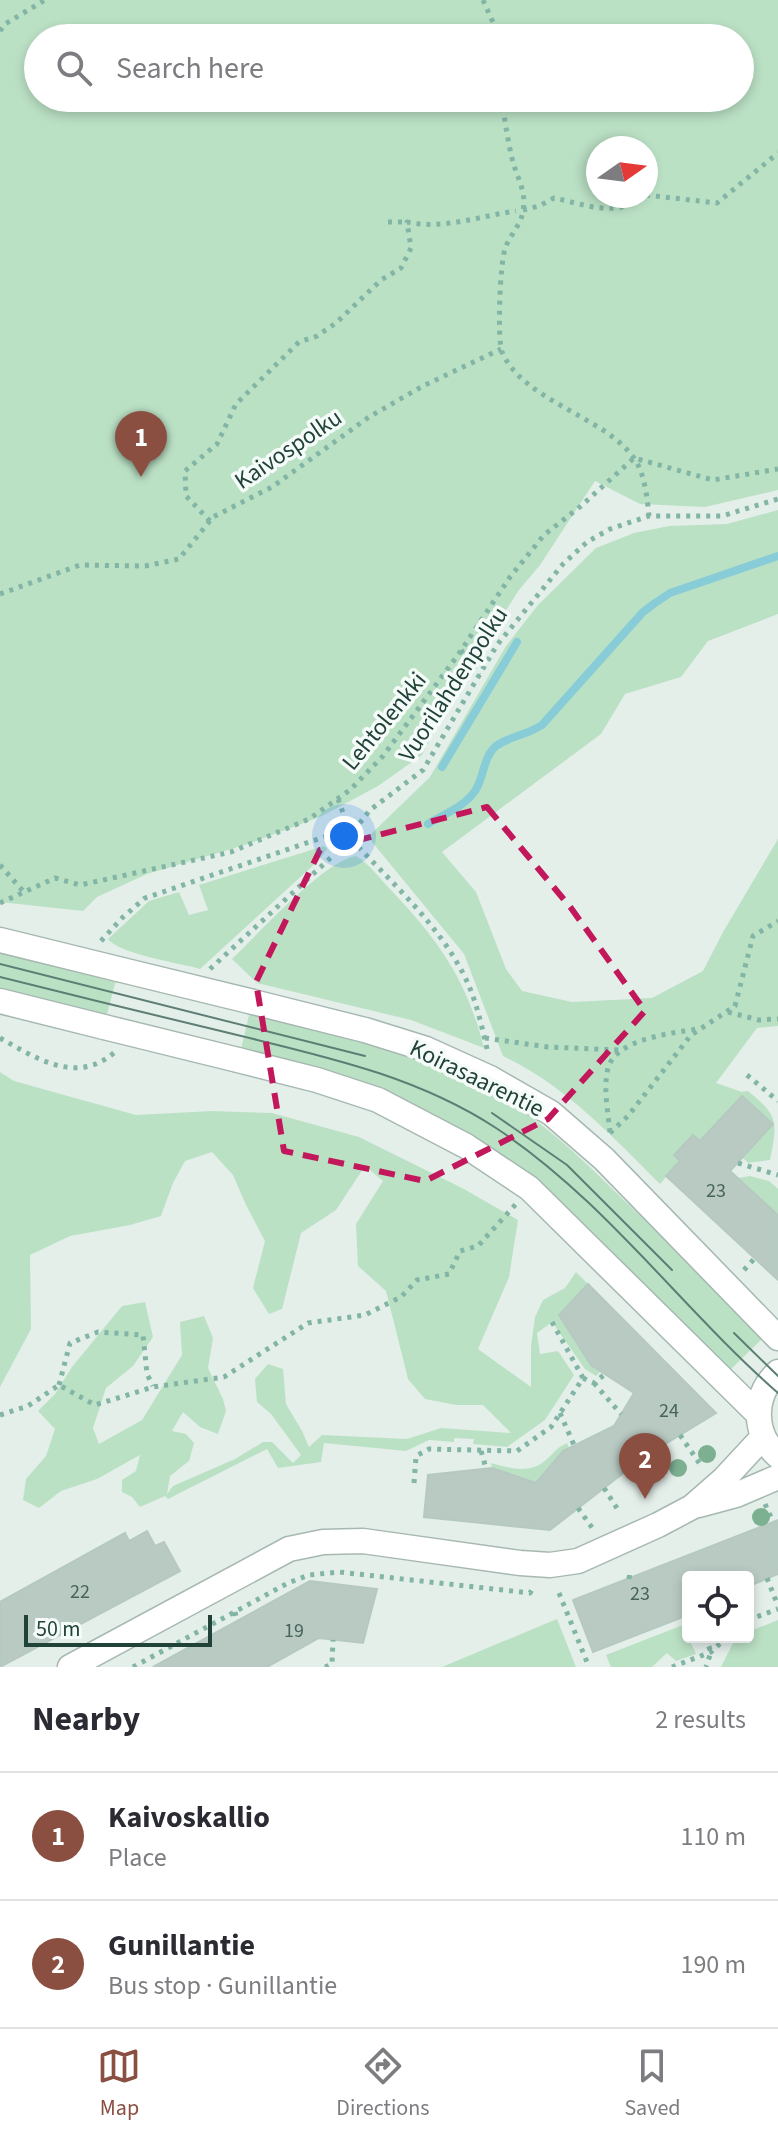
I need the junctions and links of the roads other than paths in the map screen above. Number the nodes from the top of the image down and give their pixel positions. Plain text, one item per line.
1 (0, 940) edge
2 (0, 1001) edge
3 (778, 1338) edge
4 (778, 1372) edge
5 (766, 1436) edge
6 (778, 1477) edge
7 (692, 1507) junction
8 (70, 1667) edge

1 - 3 street, Koirasaarentie, bridge
2 - 5 street, bridge
4 - 5 street
5 - 7 street
6 - 7 street
7 - 8 street

